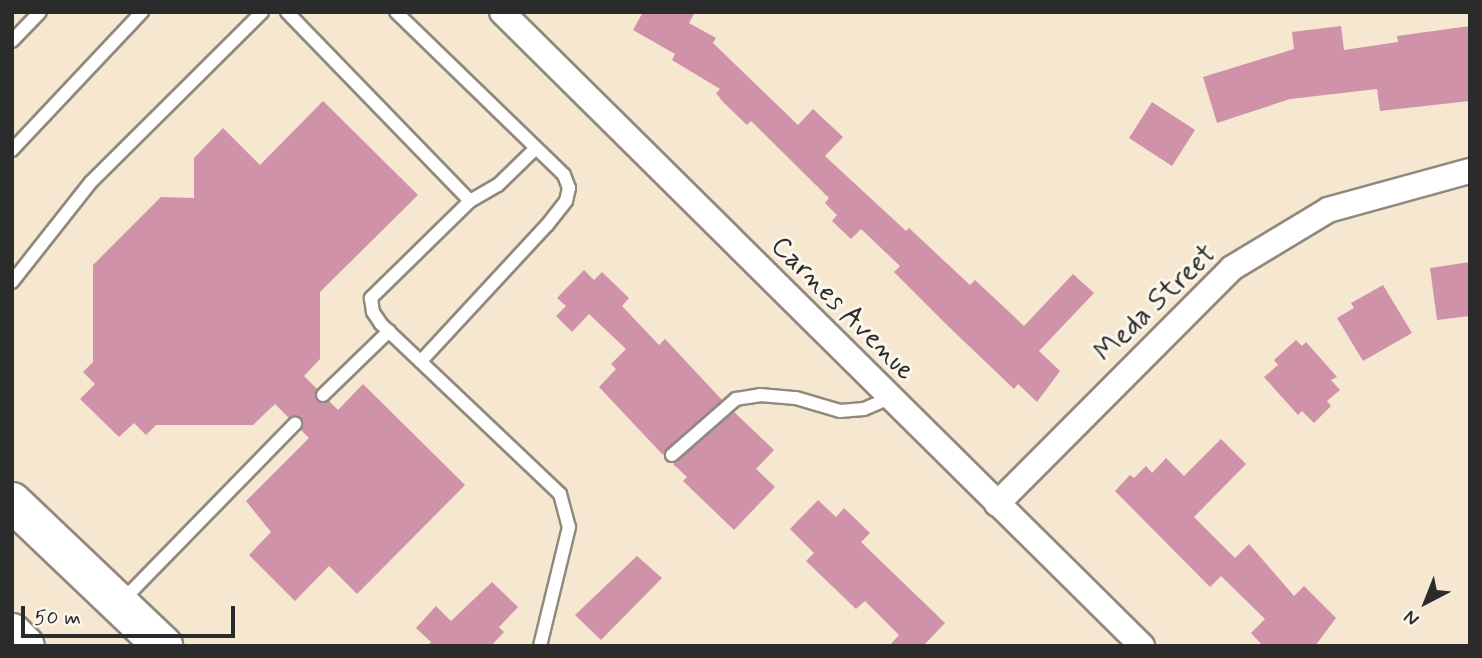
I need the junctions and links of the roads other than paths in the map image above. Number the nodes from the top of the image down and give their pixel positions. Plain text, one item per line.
1 (40, 12) edge
2 (142, 12) edge
3 (262, 12) edge
4 (287, 12) edge
5 (396, 12) edge
6 (502, 12) edge
7 (12, 41) edge
8 (536, 148) junction
9 (12, 150) edge
10 (1470, 171) edge
11 (470, 201) junction
12 (12, 282) edge
13 (389, 331) junction
14 (422, 360) junction
15 (323, 395) dead end
16 (890, 398) junction
17 (295, 424) dead end
18 (672, 455) dead end
19 (12, 502) edge
20 (997, 505) junction
21 (119, 604) junction
22 (12, 633) edge
23 (25, 646) edge
24 (163, 646) edge
25 (540, 646) edge
26 (1142, 646) edge

1 - 7 lane
2 - 9 lane
3 - 12 lane
4 - 11 lane
5 - 8 lane
6 - 16 street, Carnes Avenue
8 - 11 lane
8 - 14 lane
10 - 20 street, Meda Street
11 - 13 lane
13 - 14 lane
13 - 15 lane
14 - 25 lane
16 - 18 lane
16 - 20 street, Carnes Avenue
17 - 21 lane
19 - 21 main road
20 - 26 street, Carnes Avenue
21 - 24 main road
22 - 23 main road

